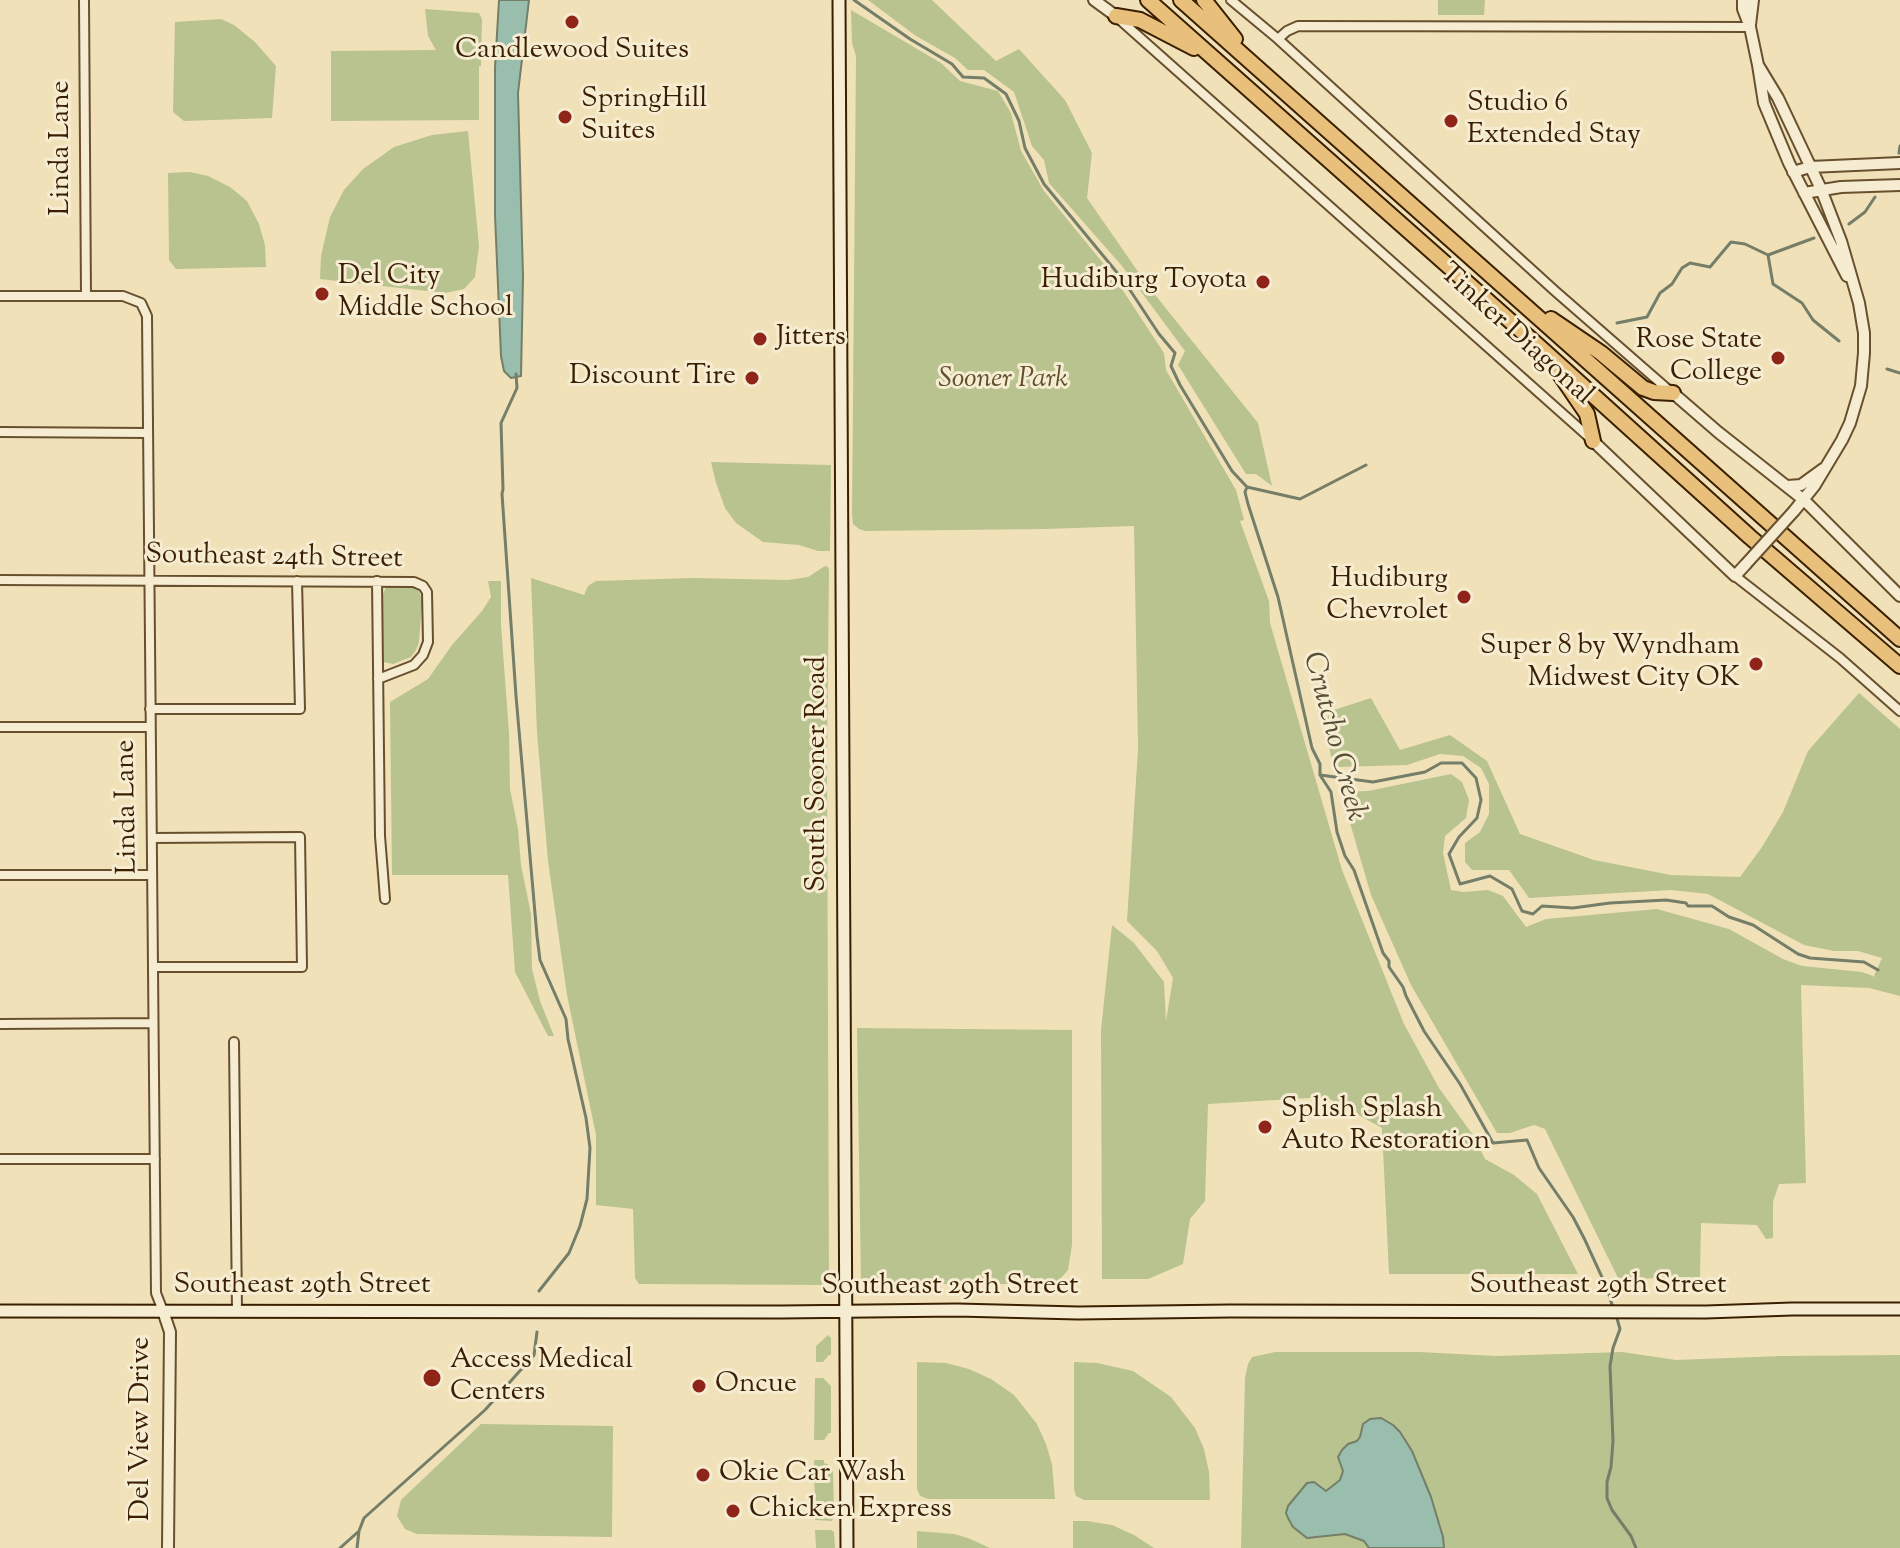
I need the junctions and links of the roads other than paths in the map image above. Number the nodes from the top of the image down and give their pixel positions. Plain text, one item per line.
1 (84, 0) edge
2 (839, 0) edge
3 (1094, 0) edge
4 (1148, 0) edge
5 (1181, 0) edge
6 (1204, 0) edge
7 (1231, 0) edge
8 (1743, 0) edge
9 (1753, 0) edge
10 (1116, 16) junction
11 (1750, 27) junction
12 (1278, 39) junction
13 (1219, 62) junction
14 (1758, 65) junction
15 (1260, 71) junction
16 (1900, 163) edge
17 (1810, 167) junction
18 (1793, 172) junction
19 (1900, 185) edge
20 (1821, 189) junction
21 (1804, 193) junction
22 (1855, 290) junction
23 (1510, 293) junction
24 (0, 296) edge
25 (86, 296) junction
26 (1543, 350) junction
27 (1673, 393) junction
28 (0, 432) edge
29 (147, 433) junction
30 (1593, 441) junction
31 (1828, 465) junction
32 (1788, 486) junction
33 (1804, 500) junction
34 (1735, 576) junction
35 (0, 580) edge
36 (149, 580) junction
37 (297, 581) junction
38 (377, 581) junction
39 (1900, 596) edge
40 (1900, 639) edge
41 (1900, 666) edge
42 (378, 679) junction
43 (150, 709) junction
44 (1900, 711) edge
45 (0, 727) edge
46 (150, 727) junction
47 (152, 838) junction
48 (0, 875) edge
49 (152, 875) junction
50 (385, 899) dead end
51 (153, 967) junction
52 (153, 1023) junction
53 (0, 1024) edge
54 (234, 1042) dead end
55 (0, 1159) edge
56 (155, 1159) junction
57 (1900, 1309) edge
58 (0, 1311) edge
59 (163, 1311) junction
60 (237, 1311) junction
61 (845, 1311) junction
62 (168, 1548) edge
63 (847, 1548) edge

1 - 25 street, Linda Lane
2 - 61 main road, South Sooner Road
3 - 10 street, Tinker Diagonal
4 - 13 highway, Tinker Diagonal
5 - 15 highway, Tinker Diagonal
6 - 15 highway
7 - 12 street
8 - 11 street
9 - 11 street
10 - 13 highway
10 - 30 street, Tinker Diagonal
11 - 12 street
11 - 14 street
12 - 27 street
13 - 26 highway, Tinker Diagonal
14 - 17 street
14 - 18 street
15 - 23 highway, Tinker Diagonal
16 - 17 street
17 - 18 street
17 - 20 street
18 - 21 street
19 - 20 street
20 - 21 street
20 - 22 street
21 - 22 street
22 - 31 street
23 - 27 highway
23 - 40 highway, Tinker Diagonal
24 - 25 street
25 - 29 street, Linda Lane
26 - 30 highway
26 - 41 highway, Tinker Diagonal
27 - 32 street
28 - 29 street
29 - 36 street, Linda Lane
30 - 34 street, Tinker Diagonal
31 - 32 street
31 - 33 street
32 - 33 street
33 - 34 street, bridge
33 - 39 street
34 - 44 street, Tinker Diagonal
35 - 36 street, Southeast 24th Street
36 - 37 street, Southeast 24th Street
36 - 43 street, Linda Lane
37 - 38 street, Southeast 24th Street
37 - 43 street
38 - 42 street
38 - 42 street, Southeast 24th Street
42 - 50 street
43 - 46 street, Linda Lane
45 - 46 street
46 - 47 street, Linda Lane
47 - 49 street, Linda Lane
47 - 51 street
48 - 49 street
49 - 51 street, Linda Lane
51 - 52 street, Linda Lane
52 - 53 street
52 - 56 street, Linda Lane
54 - 60 street
55 - 56 street
56 - 59 street, Linda Lane
57 - 61 main road, Southeast 29th Street
58 - 59 main road, Southeast 29th Street
59 - 60 main road, Southeast 29th Street
59 - 62 street, Del View Drive
60 - 61 main road, Southeast 29th Street
61 - 63 main road, South Sooner Road

